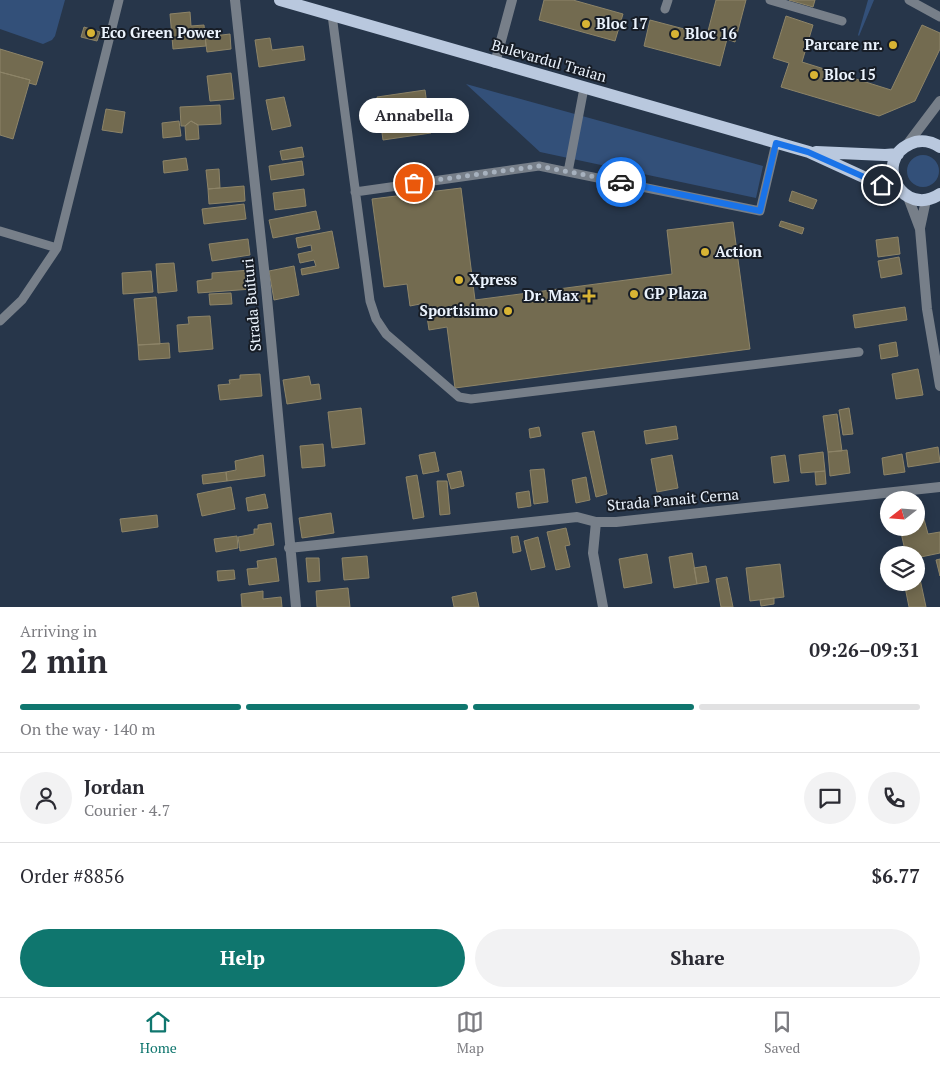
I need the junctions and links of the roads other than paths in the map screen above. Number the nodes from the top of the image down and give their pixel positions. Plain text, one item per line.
1 (119, 0) edge
2 (235, 0) edge
3 (280, 0) edge
4 (512, 0) edge
5 (668, 0) edge
6 (770, 0) edge
7 (909, 0) edge
8 (665, 9) dead end
9 (332, 15) junction
10 (940, 17) edge
11 (842, 21) dead end
12 (495, 63) junction
13 (584, 88) junction
14 (940, 101) edge
15 (776, 143) junction
16 (940, 147) edge
17 (902, 150) junction
18 (808, 152) junction
19 (568, 172) junction
20 (355, 192) junction
21 (905, 194) junction
22 (940, 194) edge
23 (926, 200) junction
24 (940, 203) edge
25 (920, 229) junction
26 (0, 232) edge
27 (57, 248) junction
28 (0, 321) edge
29 (859, 352) dead end
30 (940, 386) edge
31 (940, 487) edge
32 (596, 522) junction
33 (289, 548) junction
34 (296, 607) edge
35 (603, 607) edge

1 - 27 lane
2 - 33 street, Strada Buituri
3 - 9 main road, Bulevardul Traian
4 - 12 street
5 - 8 lane
6 - 11 lane
7 - 10 lane
9 - 12 main road, Bulevardul Traian
9 - 20 lane
12 - 13 main road, Bulevardul Traian
13 - 15 main road, Bulevardul Traian
13 - 19 lane
14 - 17 street
15 - 18 main road, Bulevardul Traian
15 - 19 lane
16 - 17 main road, Bulevardul Traian
17 - 18 main road, Bulevardul Traian
17 - 21 main road
18 - 21 main road, Bulevardul Traian
19 - 20 lane
20 - 29 lane
21 - 23 main road, Bulevardul Traian
21 - 25 street
22 - 23 main road
23 - 24 main road, Bulevardul Traian
23 - 25 street
25 - 30 street
26 - 27 lane
27 - 28 lane
31 - 32 street, Strada Panait Cerna
32 - 33 street, Strada Panait Cerna
32 - 35 street
33 - 34 street, Strada Buituri

